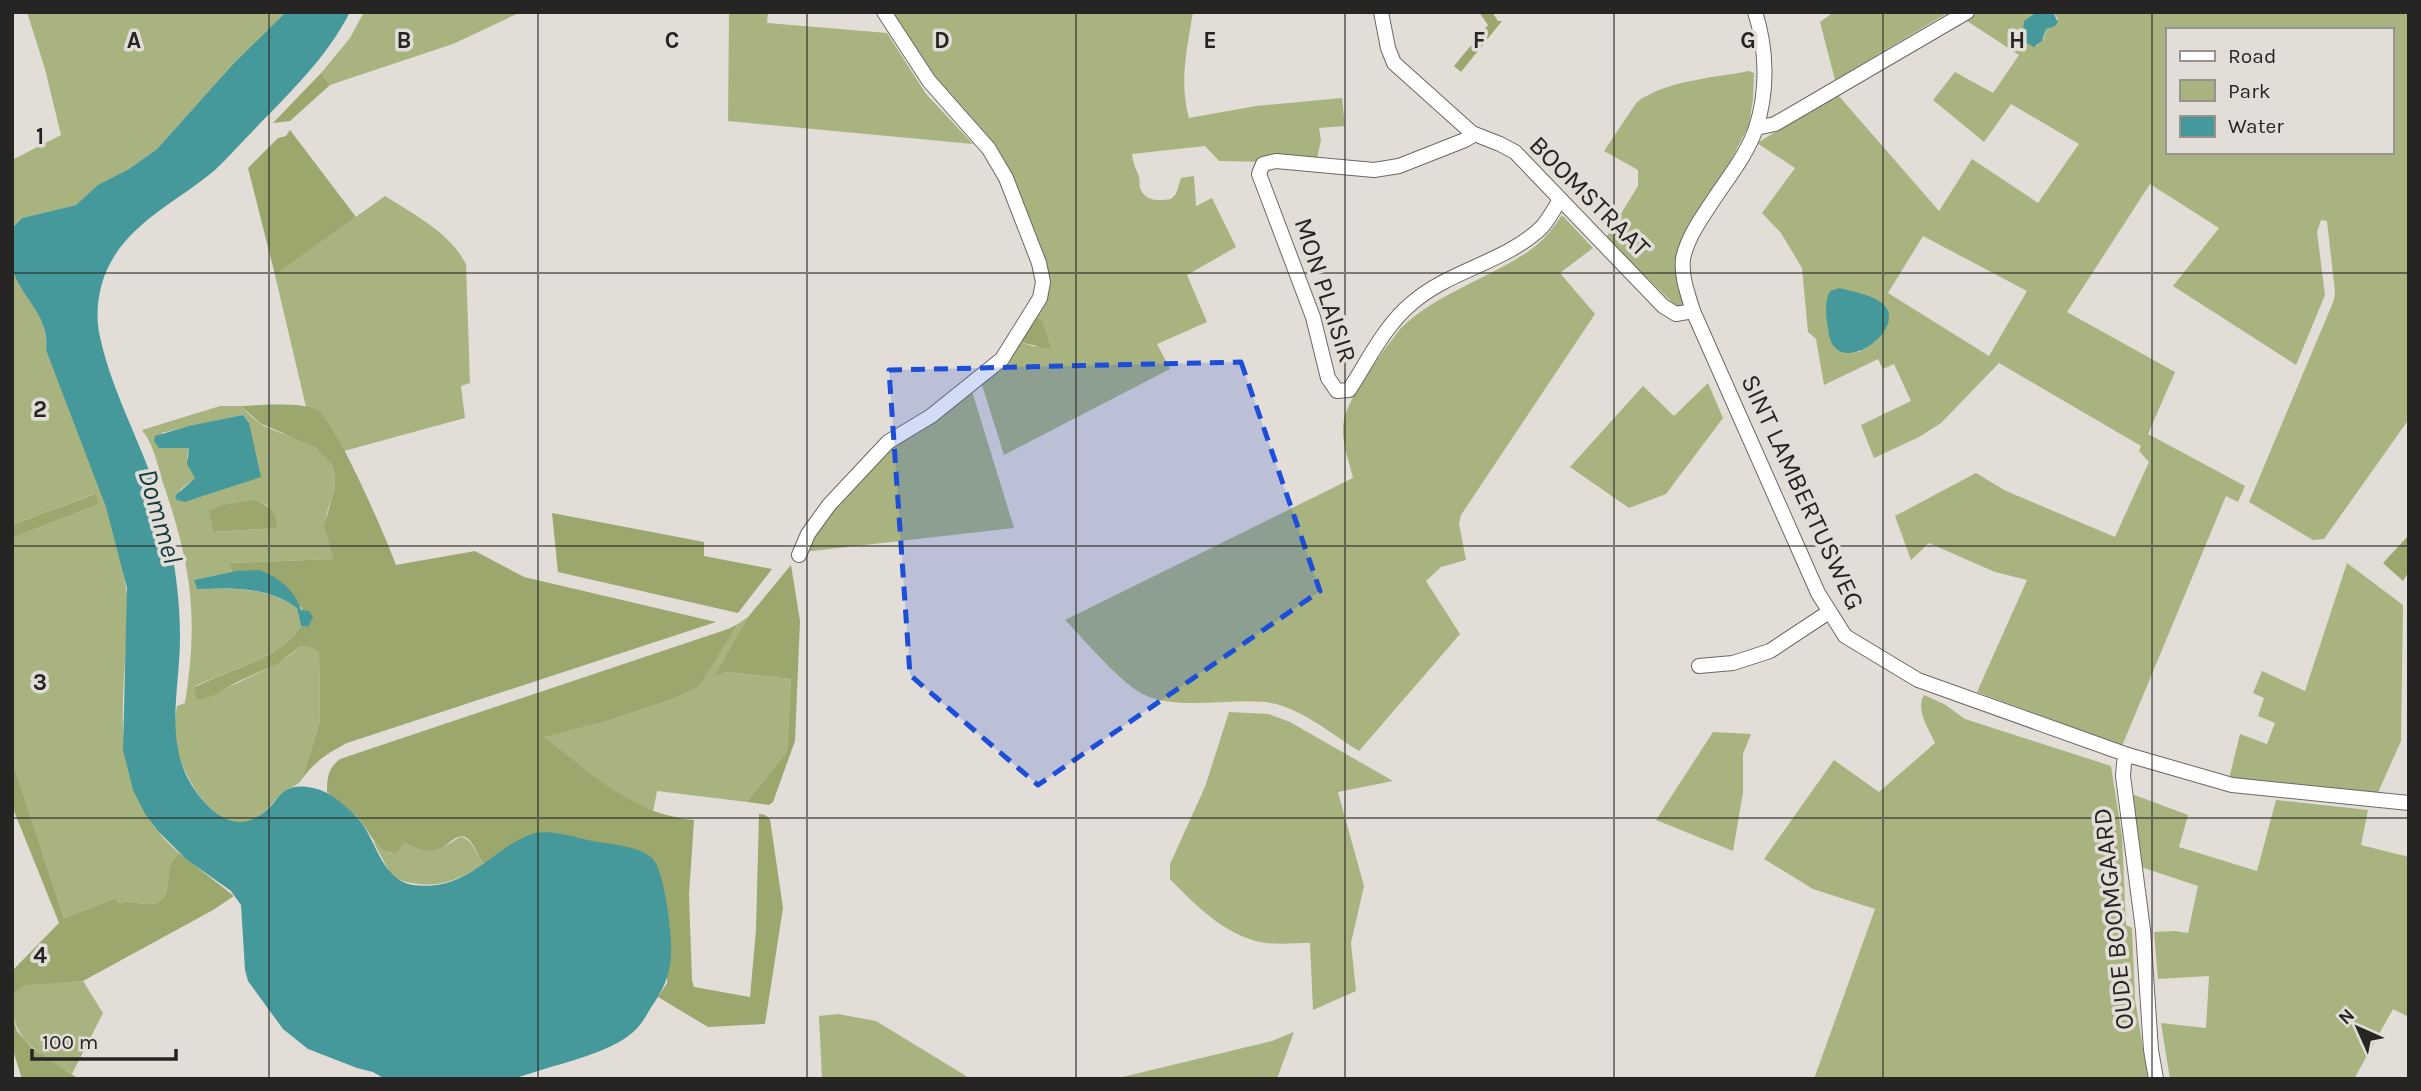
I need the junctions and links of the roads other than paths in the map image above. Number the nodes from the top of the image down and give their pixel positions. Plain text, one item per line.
1 (884, 12) edge
2 (1381, 12) edge
3 (1755, 12) edge
4 (1967, 12) edge
5 (1756, 128) junction
6 (1472, 133) junction
7 (1560, 200) junction
8 (1693, 311) junction
9 (799, 555) dead end
10 (1829, 612) junction
11 (1699, 666) dead end
12 (2128, 755) junction
13 (2409, 803) edge
14 (2156, 1079) edge

1 - 9 street
2 - 6 street, BOOMSTRAAT
3 - 5 street, SINT LAMBERTUSWEG
4 - 5 street
5 - 8 street, SINT LAMBERTUSWEG
6 - 7 street, BOOMSTRAAT
6 - 7 street, MON PLAISIR
7 - 8 street, BOOMSTRAAT
8 - 10 street, SINT LAMBERTUSWEG
10 - 11 street
10 - 12 street, SINT LAMBERTUSWEG
12 - 13 street, SINT LAMBERTUSWEG
12 - 14 street, OUDE BOOMGAARD

